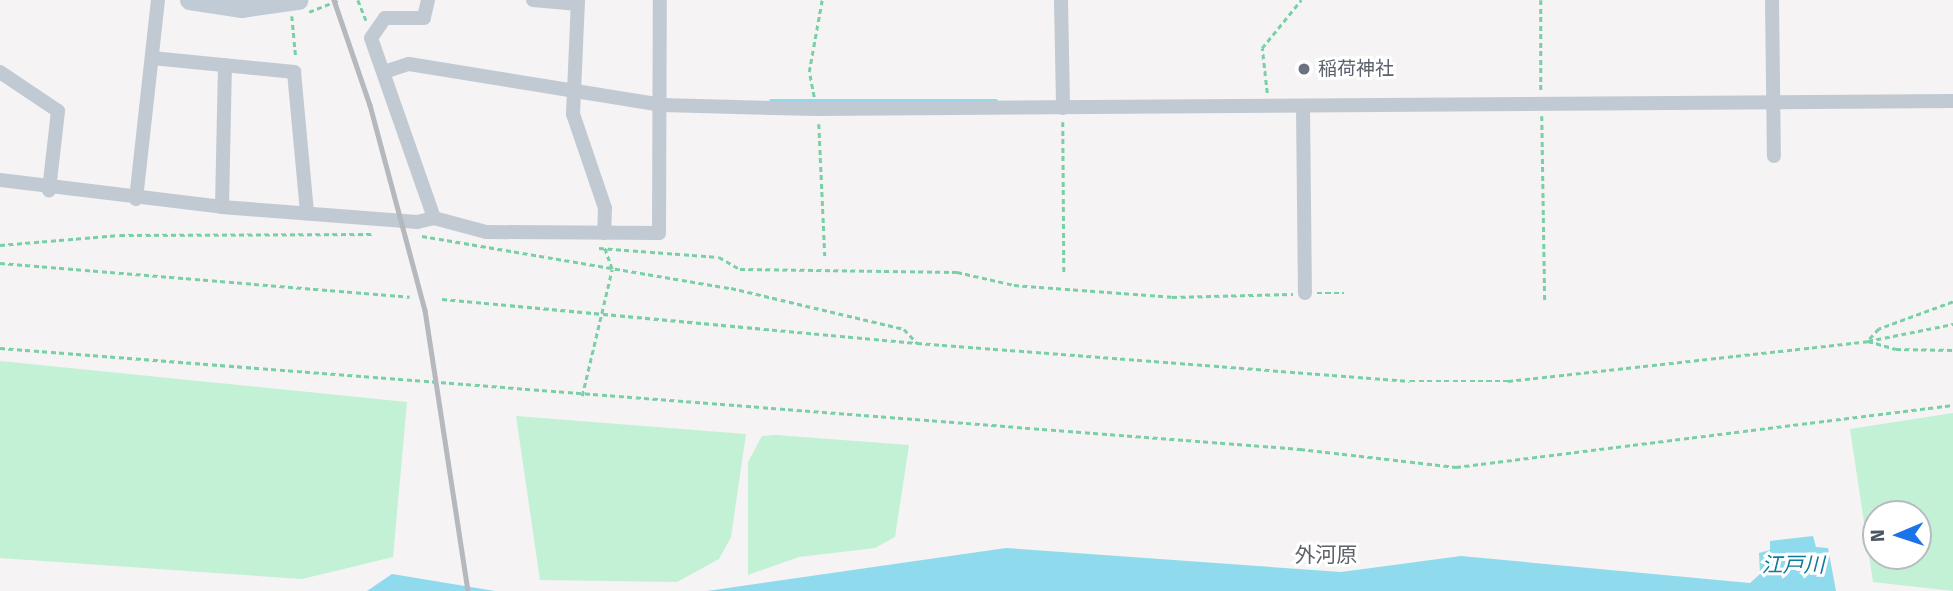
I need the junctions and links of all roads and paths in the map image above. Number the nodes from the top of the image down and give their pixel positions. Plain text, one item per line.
1 (158, 0) edge
2 (189, 0) edge
3 (358, 0) edge
4 (428, 0) edge
5 (533, 0) edge
6 (660, 0) edge
7 (822, 0) edge
8 (1061, 0) edge
9 (1301, 0) edge
10 (1541, 0) edge
11 (1772, 0) edge
12 (578, 2) edge
13 (295, 8) edge
14 (373, 28) junction
15 (152, 58) junction
16 (225, 65) junction
17 (0, 72) edge
18 (294, 72) junction
19 (384, 72) junction
20 (574, 87) junction
21 (1063, 101) junction
22 (1953, 101) edge
23 (1773, 103) junction
24 (661, 105) junction
25 (1541, 105) junction
26 (1268, 107) junction
27 (1303, 107) junction
28 (817, 109) junction
29 (1774, 156) dead end
30 (0, 180) edge
31 (49, 190) junction
32 (136, 199) junction
33 (222, 207) junction
34 (307, 214) junction
35 (434, 218) junction
36 (386, 234) dead end
37 (412, 235) dead end
38 (604, 241) junction
39 (0, 245) edge
40 (586, 247) dead end
41 (825, 256) dead end
42 (0, 263) edge
43 (612, 268) junction
44 (1064, 272) dead end
45 (1305, 293) junction
46 (1344, 293) dead end
47 (410, 297) dead end
48 (442, 299) dead end
49 (1545, 302) dead end
50 (1953, 302) edge
51 (600, 311) junction
52 (1953, 324) edge
53 (1868, 341) junction
54 (917, 343) junction
55 (0, 348) edge
56 (1953, 350) edge
57 (582, 396) junction
58 (1953, 404) edge

1 - 15 street
2 - 13 street
3 - 14 path
4 - 14 street
5 - 12 street
6 - 24 street
7 - 28 path
8 - 21 street
9 - 26 path
10 - 25 path
11 - 23 street
12 - 20 street
13 - 18 path
14 - 19 street
15 - 16 street
15 - 32 street
16 - 18 street
16 - 33 street
17 - 31 street
18 - 34 street
19 - 20 street
19 - 35 street
20 - 24 street
20 - 38 street
21 - 26 street
21 - 28 street
21 - 44 path
22 - 23 street
23 - 25 street
23 - 29 street
24 - 28 street
24 - 38 street
25 - 27 street
25 - 49 path
26 - 27 street
27 - 45 street
28 - 41 path
30 - 31 street
31 - 32 street
32 - 33 street
33 - 34 street
34 - 35 street
35 - 38 street
36 - 39 path
37 - 43 path
38 - 40 path
38 - 43 path
38 - 45 path
42 - 47 path
43 - 51 path
43 - 54 path
45 - 46 path
48 - 51 path
50 - 53 path
51 - 54 path
51 - 57 path
52 - 53 path
53 - 54 path
53 - 56 path
55 - 57 path
57 - 58 path

